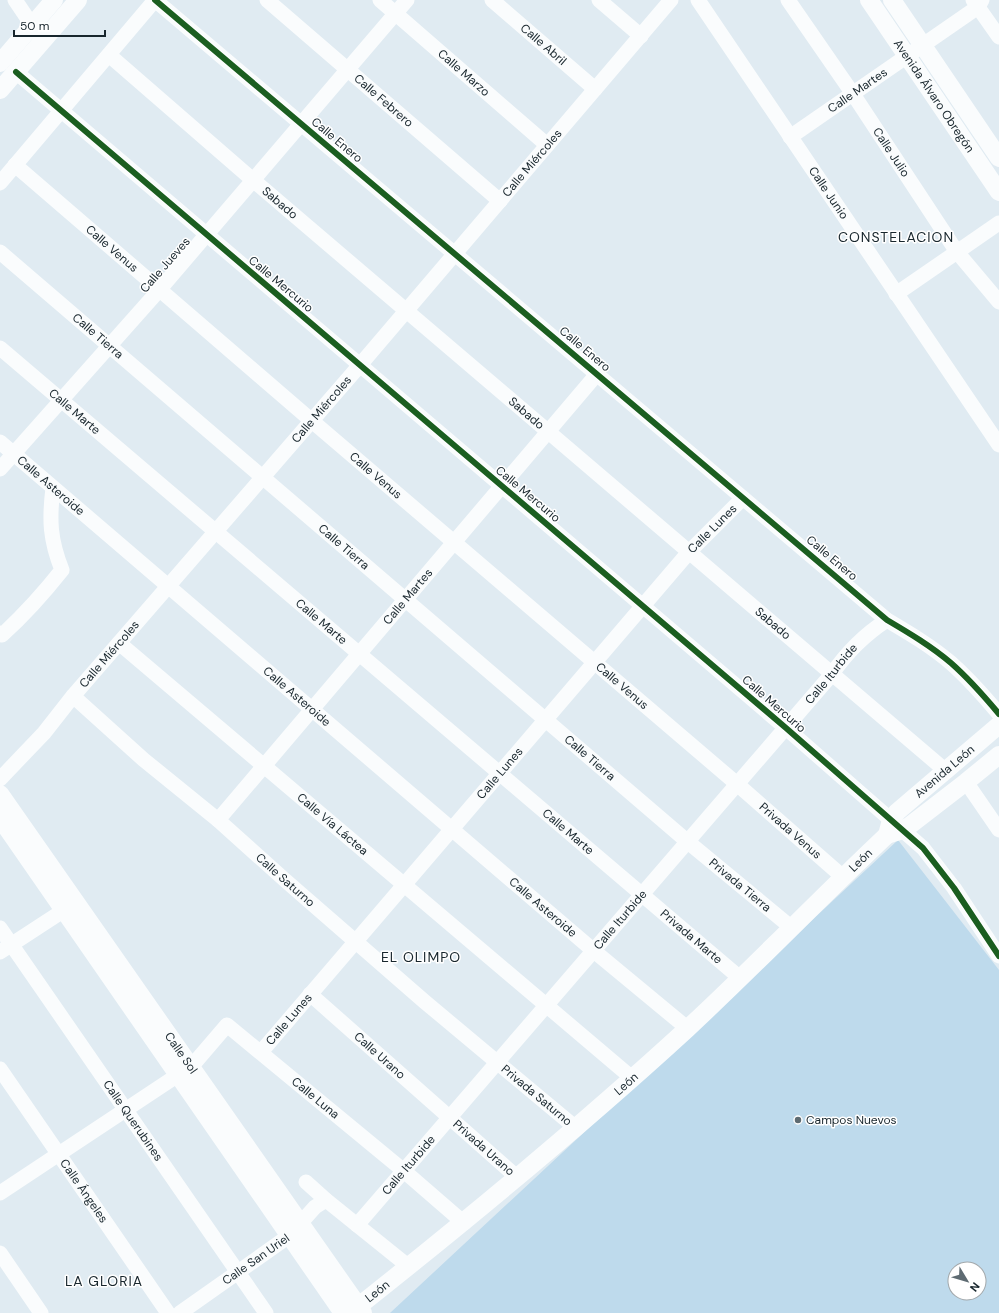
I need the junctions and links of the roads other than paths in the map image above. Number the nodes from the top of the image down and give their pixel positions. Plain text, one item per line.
1 (15, 0) edge
2 (54, 0) edge
3 (78, 0) edge
4 (155, 0) edge
5 (267, 0) edge
6 (380, 0) edge
7 (407, 0) edge
8 (492, 0) edge
9 (599, 0) edge
10 (672, 0) edge
11 (698, 0) edge
12 (788, 0) edge
13 (869, 0) edge
14 (892, 0) edge
15 (978, 2) edge
16 (396, 14) junction
17 (32, 25) junction
18 (641, 36) junction
19 (999, 37) edge
20 (43, 41) junction
21 (922, 46) junction
22 (109, 55) junction
23 (906, 56) junction
24 (0, 63) edge
25 (347, 69) junction
26 (16, 72) junction
27 (595, 89) junction
28 (0, 90) edge
29 (853, 94) junction
30 (61, 111) junction
31 (301, 123) junction
32 (790, 137) junction
33 (547, 146) junction
34 (999, 158) edge
35 (15, 165) junction
36 (253, 180) junction
37 (0, 183) edge
38 (999, 192) edge
39 (500, 201) junction
40 (999, 223) edge
41 (206, 234) junction
42 (0, 252) edge
43 (956, 252) junction
44 (455, 253) junction
45 (160, 289) junction
46 (896, 294) junction
47 (999, 302) edge
48 (407, 310) junction
49 (110, 346) junction
50 (0, 348) edge
51 (360, 365) junction
52 (597, 374) junction
53 (62, 400) junction
54 (312, 421) junction
55 (548, 432) junction
56 (0, 442) edge
57 (999, 445) edge
58 (14, 454) junction
59 (0, 470) edge
60 (263, 477) junction
61 (502, 486) junction
62 (53, 488) junction
63 (743, 498) junction
64 (216, 531) junction
65 (454, 542) junction
66 (689, 552) junction
67 (168, 586) junction
68 (405, 600) junction
69 (643, 606) junction
70 (887, 620) junction
71 (1, 634) edge
72 (119, 643) junction
73 (359, 654) junction
74 (595, 662) junction
75 (832, 674) junction
76 (73, 696) junction
77 (312, 709) junction
78 (999, 714) edge
79 (545, 720) junction
80 (999, 725) edge
81 (786, 728) junction
82 (999, 755) edge
83 (264, 766) junction
84 (946, 771) junction
85 (499, 773) junction
86 (0, 779) edge
87 (966, 782) junction
88 (737, 784) junction
89 (0, 794) edge
90 (0, 818) edge
91 (218, 820) junction
92 (893, 828) junction
93 (451, 829) junction
94 (999, 830) edge
95 (688, 842) junction
96 (843, 877) junction
97 (404, 884) junction
98 (642, 895) junction
99 (70, 906) junction
100 (0, 928) edge
101 (792, 928) junction
102 (355, 941) junction
103 (6, 948) edge
104 (594, 951) junction
105 (999, 956) edge
106 (740, 978) junction
107 (310, 994) junction
108 (547, 1005) junction
109 (687, 1028) junction
110 (260, 1052) junction
111 (497, 1063) junction
112 (0, 1069) edge
113 (185, 1071) junction
114 (632, 1078) junction
115 (126, 1110) junction
116 (450, 1117) junction
117 (576, 1128) junction
118 (59, 1154) junction
119 (404, 1171) junction
120 (518, 1178) junction
121 (306, 1182) dead end
122 (0, 1193) edge
123 (326, 1200) junction
124 (464, 1223) junction
125 (357, 1225) junction
126 (295, 1230) junction
127 (0, 1253) edge
128 (408, 1266) junction
129 (238, 1273) junction
130 (353, 1311) edge
131 (41, 1313) edge
132 (168, 1313) edge
133 (180, 1313) edge
134 (266, 1313) edge

1 - 17 street
2 - 17 street
3 - 20 street
4 - 22 street
4 - 31 street, Calle Enero
5 - 25 street, Calle Febrero
6 - 16 street, Calle Marzo
7 - 16 street, Calle Jueves
8 - 27 street, Calle Abril
9 - 18 street
10 - 18 street, Calle Miércoles
11 - 32 street, Calle Junio
12 - 29 street, Calle Julio
13 - 23 street, Avenida Álvaro Obregón
14 - 21 street, Avenida Álvaro Obregón
15 - 19 street
15 - 21 street, Calle Martes
16 - 25 street, Calle Jueves
16 - 33 street, Calle Marzo
17 - 20 street
17 - 24 street
18 - 27 street, Calle Miércoles
20 - 26 street
21 - 23 street, Calle Martes
21 - 34 street, Avenida Álvaro Obregón
22 - 30 street
22 - 36 street, Sabado
23 - 29 street, Calle Martes
23 - 38 street, Avenida Álvaro Obregón
25 - 31 street, Calle Jueves
25 - 39 street, Calle Febrero
26 - 28 street
26 - 30 street, Calle Mercurio
27 - 33 street, Calle Miércoles
29 - 32 street, Calle Martes
29 - 43 street, Calle Julio
30 - 35 street
30 - 41 street, Calle Mercurio
31 - 36 street, Calle Jueves
31 - 44 street, Calle Enero
32 - 46 street, Calle Junio
33 - 39 street, Calle Miércoles
35 - 37 street
35 - 45 street, Calle Venus
36 - 41 street, Calle Jueves
36 - 48 street, Sabado
39 - 44 street, Calle Miércoles
40 - 43 street
41 - 45 street, Calle Jueves
41 - 51 street, Calle Mercurio
42 - 49 street, Calle Tierra
43 - 46 street
43 - 47 street, Calle Julio
44 - 48 street, Calle Miércoles
44 - 52 street, Calle Enero
45 - 49 street, Calle Jueves
45 - 54 street, Calle Venus
46 - 57 street, Calle Junio
48 - 51 street, Calle Miércoles
48 - 55 street, Sabado
49 - 53 street, Calle Jueves
49 - 60 street, Calle Tierra
50 - 53 street, Calle Marte
51 - 54 street, Calle Miércoles
51 - 61 street, Calle Mercurio
52 - 55 street, Calle Martes
52 - 63 street, Calle Enero
53 - 58 street, Calle Jueves
53 - 64 street, Calle Marte
54 - 60 street, Calle Miércoles
54 - 65 street, Calle Venus
55 - 61 street, Calle Martes
55 - 66 street, Sabado
56 - 58 street, Calle Asteroide
58 - 59 street, Calle Jueves
58 - 62 street, Calle Asteroide
60 - 64 street, Calle Miércoles
60 - 68 street, Calle Tierra
61 - 65 street, Calle Martes
61 - 69 street, Calle Mercurio
62 - 67 street, Calle Asteroide
62 - 71 street
63 - 66 street, Calle Lunes
63 - 70 street, Calle Enero
64 - 67 street, Calle Miércoles
64 - 73 street, Calle Marte
65 - 68 street, Calle Martes
65 - 74 street, Calle Venus
66 - 69 street, Calle Lunes
66 - 75 street, Sabado
67 - 72 street, Calle Miércoles
67 - 77 street, Calle Asteroide
68 - 73 street, Calle Martes
68 - 79 street, Calle Tierra
69 - 74 street, Calle Lunes
69 - 81 street, Calle Mercurio
70 - 75 street, Calle Iturbide
70 - 78 street, Calle Enero
72 - 76 street, Calle Miércoles
72 - 83 street, Calle Vía Láctea
73 - 77 street, Calle Martes
73 - 85 street, Calle Marte
74 - 79 street, Calle Lunes
74 - 88 street, Calle Venus
75 - 81 street, Calle Iturbide
75 - 84 street, Sabado
76 - 86 street, Calle Miércoles
76 - 91 street, Calle Saturno
77 - 83 street, Calle Martes
77 - 93 street, Calle Asteroide
79 - 85 street, Calle Lunes
79 - 95 street, Calle Tierra
80 - 84 street, Avenida León
81 - 88 street, Calle Iturbide
81 - 92 street, Calle Mercurio
82 - 87 street, Avenida León
83 - 91 street, Calle Martes
83 - 97 street, Calle Vía Láctea
84 - 92 street, Avenida León
85 - 93 street, Calle Lunes
85 - 98 street, Calle Marte
87 - 92 street, Avenida León
87 - 94 street
88 - 95 street, Calle Iturbide
88 - 96 street, Privada Venus
89 - 99 street, Calle Sol
90 - 99 street, Calle Sol
91 - 102 street, Calle Saturno
92 - 96 street, León
92 - 105 street, Calle Mercurio
93 - 97 street, Calle Lunes
93 - 104 street, Calle Asteroide
95 - 98 street, Calle Iturbide
95 - 101 street, Privada Tierra
96 - 101 street, León
97 - 102 street, Calle Lunes
97 - 108 street, Calle Vía Láctea
98 - 104 street, Calle Iturbide
98 - 106 street, Privada Marte
99 - 103 street
99 - 113 street, Calle Sol
100 - 103 street, Calle Querubines
101 - 106 street, León
102 - 107 street, Calle Lunes
102 - 111 street, Calle Saturno
103 - 115 street, Calle Querubines
104 - 108 street, Calle Iturbide
104 - 109 street, Calle Asteroide
106 - 109 street, León
107 - 110 street, Calle Lunes
107 - 116 street, Calle Urano
108 - 111 street, Calle Iturbide
108 - 114 street, Calle Vía Láctea
109 - 114 street, León
110 - 113 street, Calle Luna
110 - 119 street, Calle Luna
111 - 116 street, Calle Iturbide
111 - 117 street, Privada Saturno
112 - 118 street, Calle Ángeles
113 - 115 street
113 - 126 street, Calle Sol
114 - 117 street, León
115 - 118 street
115 - 129 street, Calle Querubines
116 - 119 street, Calle Iturbide
116 - 120 street, Privada Urano
117 - 120 street, León
118 - 122 street
118 - 132 street, Calle Ángeles
119 - 124 street, Calle Luna
119 - 125 street, Calle Iturbide
120 - 124 street, León
121 - 123 street
123 - 125 street
123 - 126 street, Calle San Uriel
124 - 128 street, León
125 - 128 street
126 - 129 street, Calle San Uriel
126 - 130 street, Calle Sol
127 - 131 street
128 - 130 street, León
129 - 133 street, Calle San Uriel
129 - 134 street, Calle Querubines

